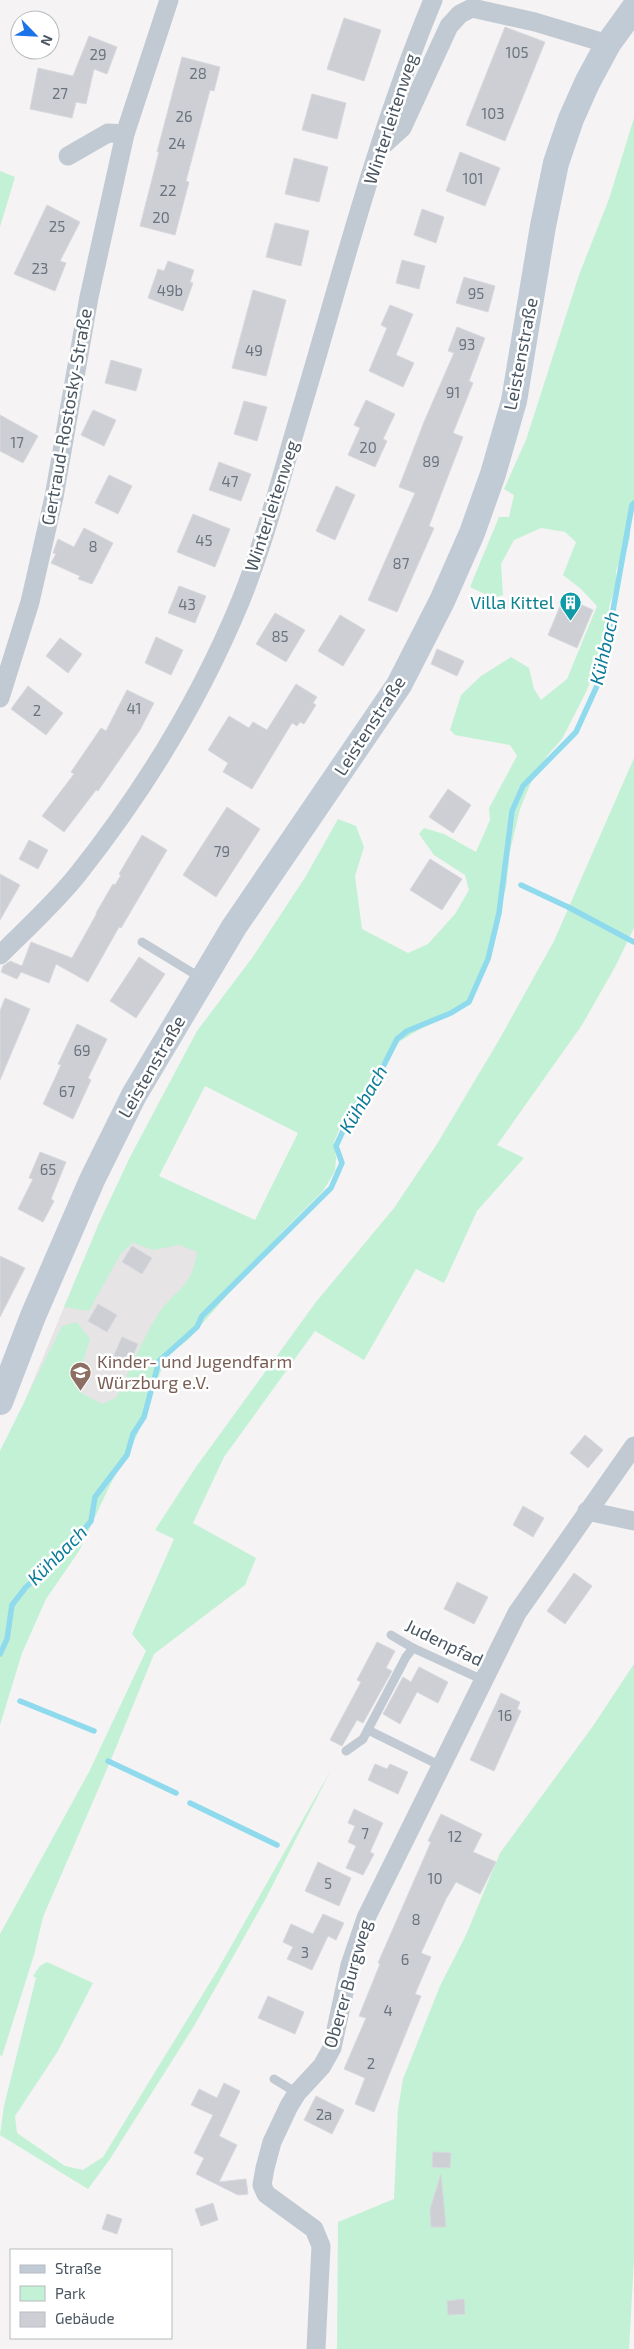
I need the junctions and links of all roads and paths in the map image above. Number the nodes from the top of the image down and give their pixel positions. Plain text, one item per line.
1 (169, 0) edge
2 (433, 0) edge
3 (634, 8) edge
4 (608, 44) junction
5 (124, 134) junction
6 (380, 148) junction
7 (68, 156) dead end
8 (0, 698) edge
9 (142, 942) dead end
10 (0, 955) edge
11 (203, 979) junction
12 (0, 1402) edge
13 (634, 1446) edge
14 (587, 1511) junction
15 (634, 1521) edge
16 (391, 1635) dead end
17 (413, 1648) junction
18 (483, 1680) junction
19 (368, 1730) junction
20 (346, 1751) dead end
21 (441, 1766) junction
22 (274, 2079) dead end
23 (297, 2093) junction
24 (316, 2349) edge

1 - 5 street, Gertraud-Rostosky-Straße
2 - 6 street, Winterleitenweg
3 - 4 main road, Leistenstraße
4 - 6 street
4 - 11 main road, Leistenstraße
5 - 7 street
5 - 8 street, Gertraud-Rostosky-Straße
6 - 10 street, Winterleitenweg
9 - 11 lane
11 - 12 main road, Leistenstraße
13 - 14 street, Oberer Burgweg
14 - 15 street
14 - 18 street, Oberer Burgweg
16 - 17 lane, Judenpfad
17 - 18 lane, Judenpfad
17 - 19 lane
18 - 21 street, Oberer Burgweg
19 - 20 lane
19 - 21 lane
21 - 23 street, Oberer Burgweg
22 - 23 lane
23 - 24 street, Oberer Burgweg

